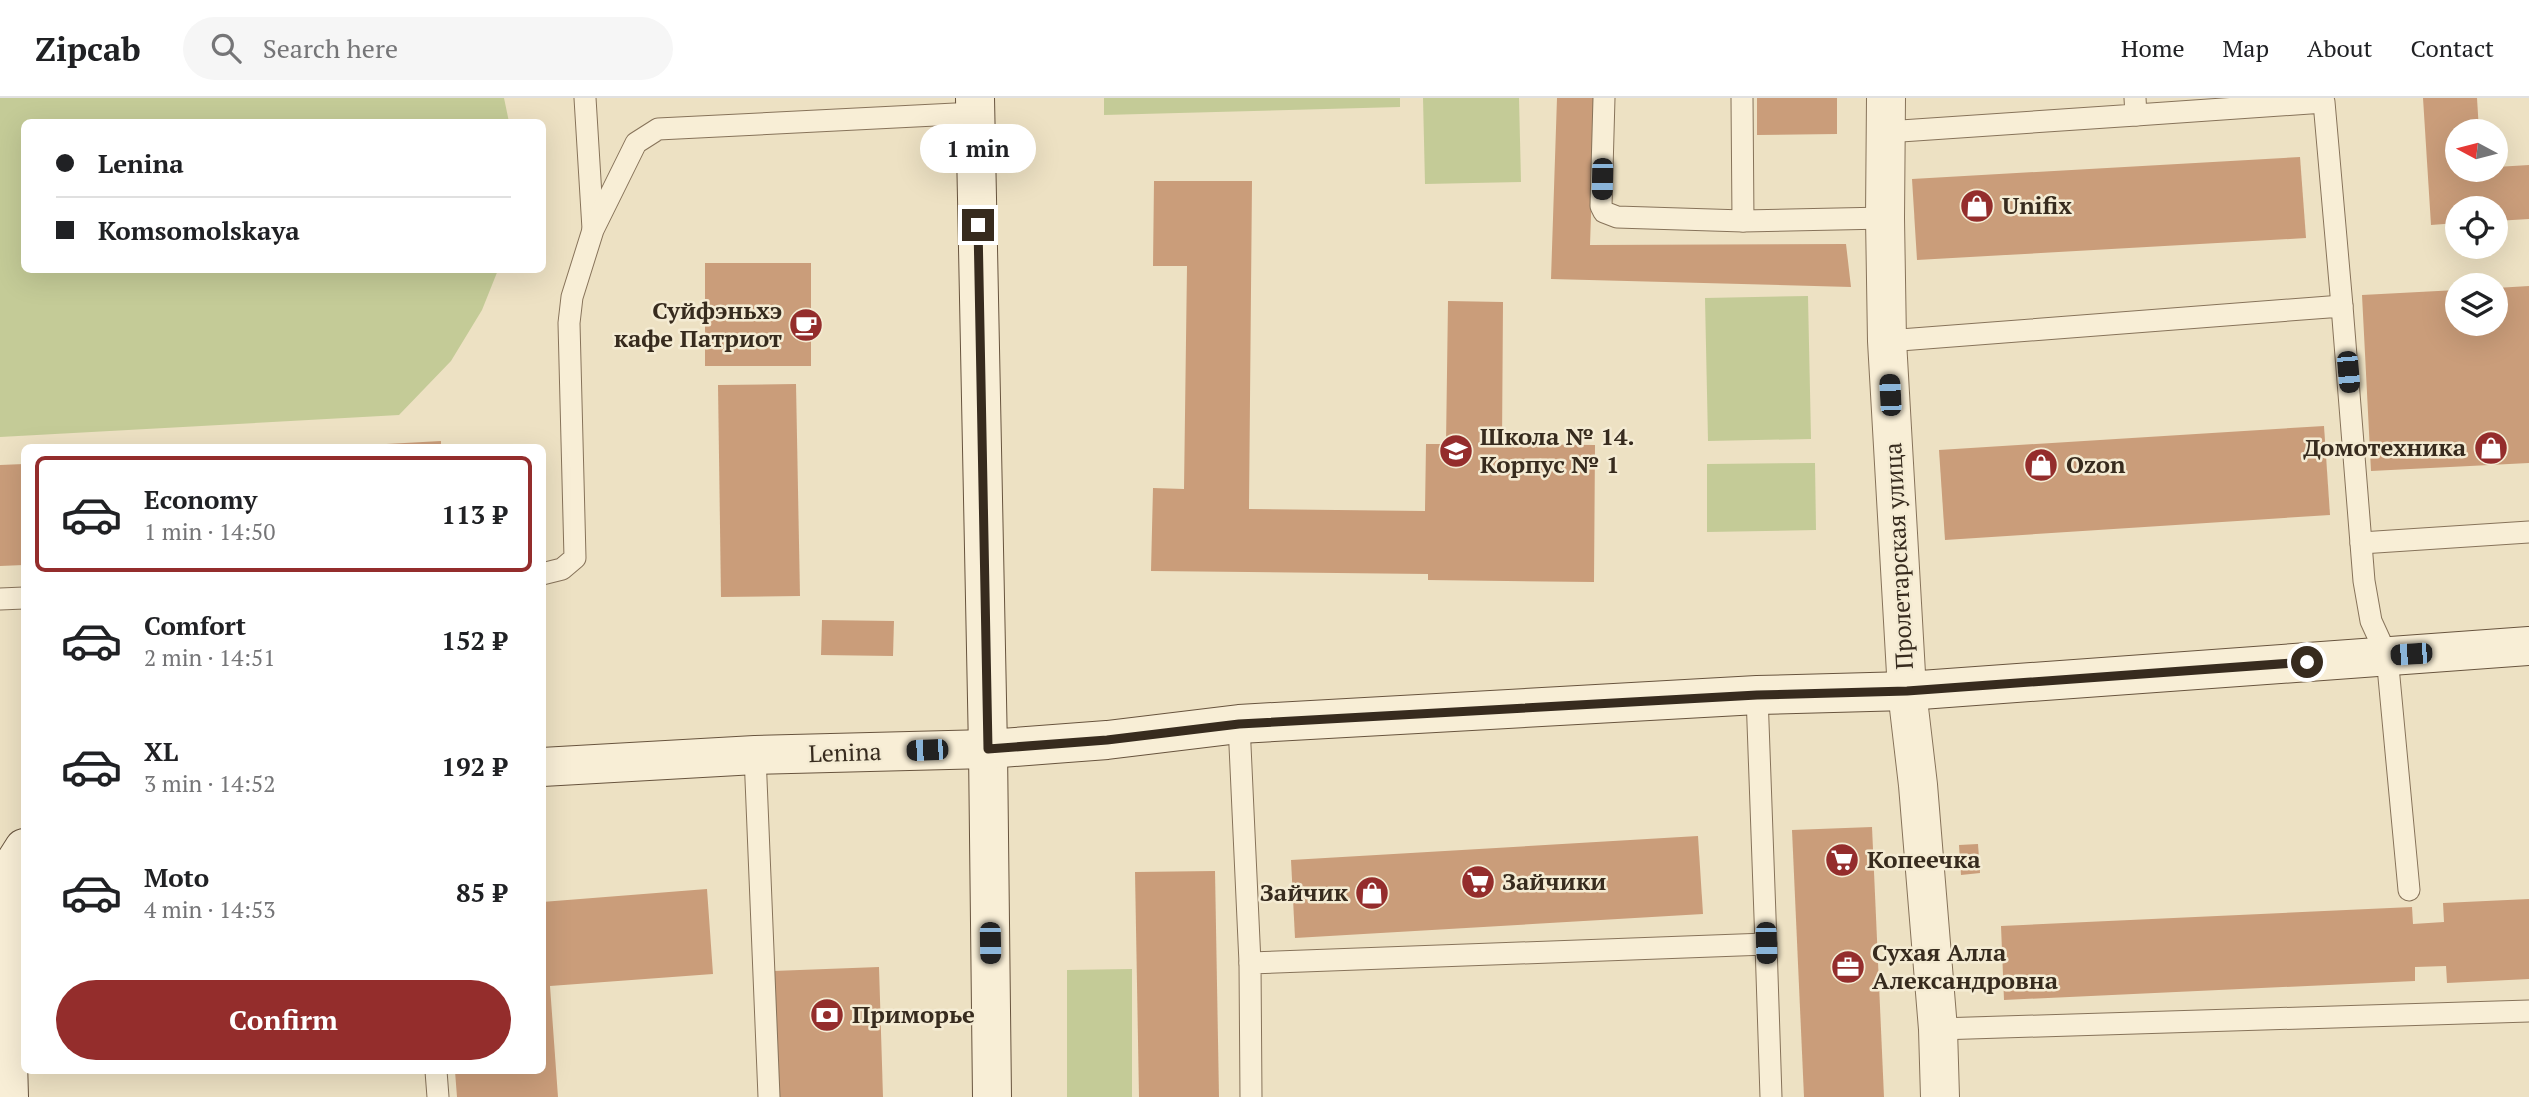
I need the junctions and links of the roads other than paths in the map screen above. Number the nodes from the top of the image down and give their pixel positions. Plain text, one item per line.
1 (585, 98) edge
2 (1604, 98) edge
3 (1742, 98) edge
4 (975, 106) edge
5 (2136, 106) edge
6 (879, 107) edge
7 (1886, 119) edge
8 (1885, 218) junction
9 (1744, 221) junction
10 (593, 230) junction
11 (2342, 306) junction
12 (1887, 341) junction
13 (2529, 532) edge
14 (2361, 544) junction
15 (546, 573) edge
16 (21, 598) edge
17 (0, 599) edge
18 (2529, 646) edge
19 (2387, 656) junction
20 (1907, 691) junction
21 (1757, 695) junction
22 (1239, 724) junction
23 (988, 749) junction
24 (755, 755) junction
25 (546, 767) edge
26 (21, 853) edge
27 (2409, 890) dead end
28 (1766, 943) junction
29 (1250, 963) junction
30 (2529, 1012) edge
31 (1938, 1029) junction
32 (436, 1074) edge
33 (9, 1097) edge
34 (438, 1097) edge
35 (769, 1097) edge
36 (992, 1097) edge
37 (1251, 1097) edge
38 (1771, 1097) edge
39 (1940, 1097) edge

1 - 10 lane
2 - 9 lane
3 - 9 lane
4 - 6 lane
4 - 23 main road
5 - 7 lane
5 - 11 lane
6 - 10 lane
7 - 8 main road, Пролетарская улица
8 - 9 lane
8 - 12 main road, Пролетарская улица
10 - 15 lane
11 - 12 lane
11 - 14 lane
12 - 20 main road, Пролетарская улица
13 - 14 lane
14 - 19 lane
16 - 17 lane
18 - 19 main road, Lenina
19 - 20 main road, Lenina
19 - 27 lane
20 - 21 main road, Lenina
20 - 31 main road, Пролетарская улица
21 - 22 main road, Lenina
21 - 28 lane
22 - 23 main road, Lenina
22 - 29 lane
23 - 24 main road, Lenina
23 - 36 main road
24 - 25 main road, Lenina
24 - 35 lane
26 - 33 main road
28 - 29 lane
28 - 38 lane
29 - 37 lane
30 - 31 lane
31 - 39 main road, Пролетарская улица
32 - 34 lane

